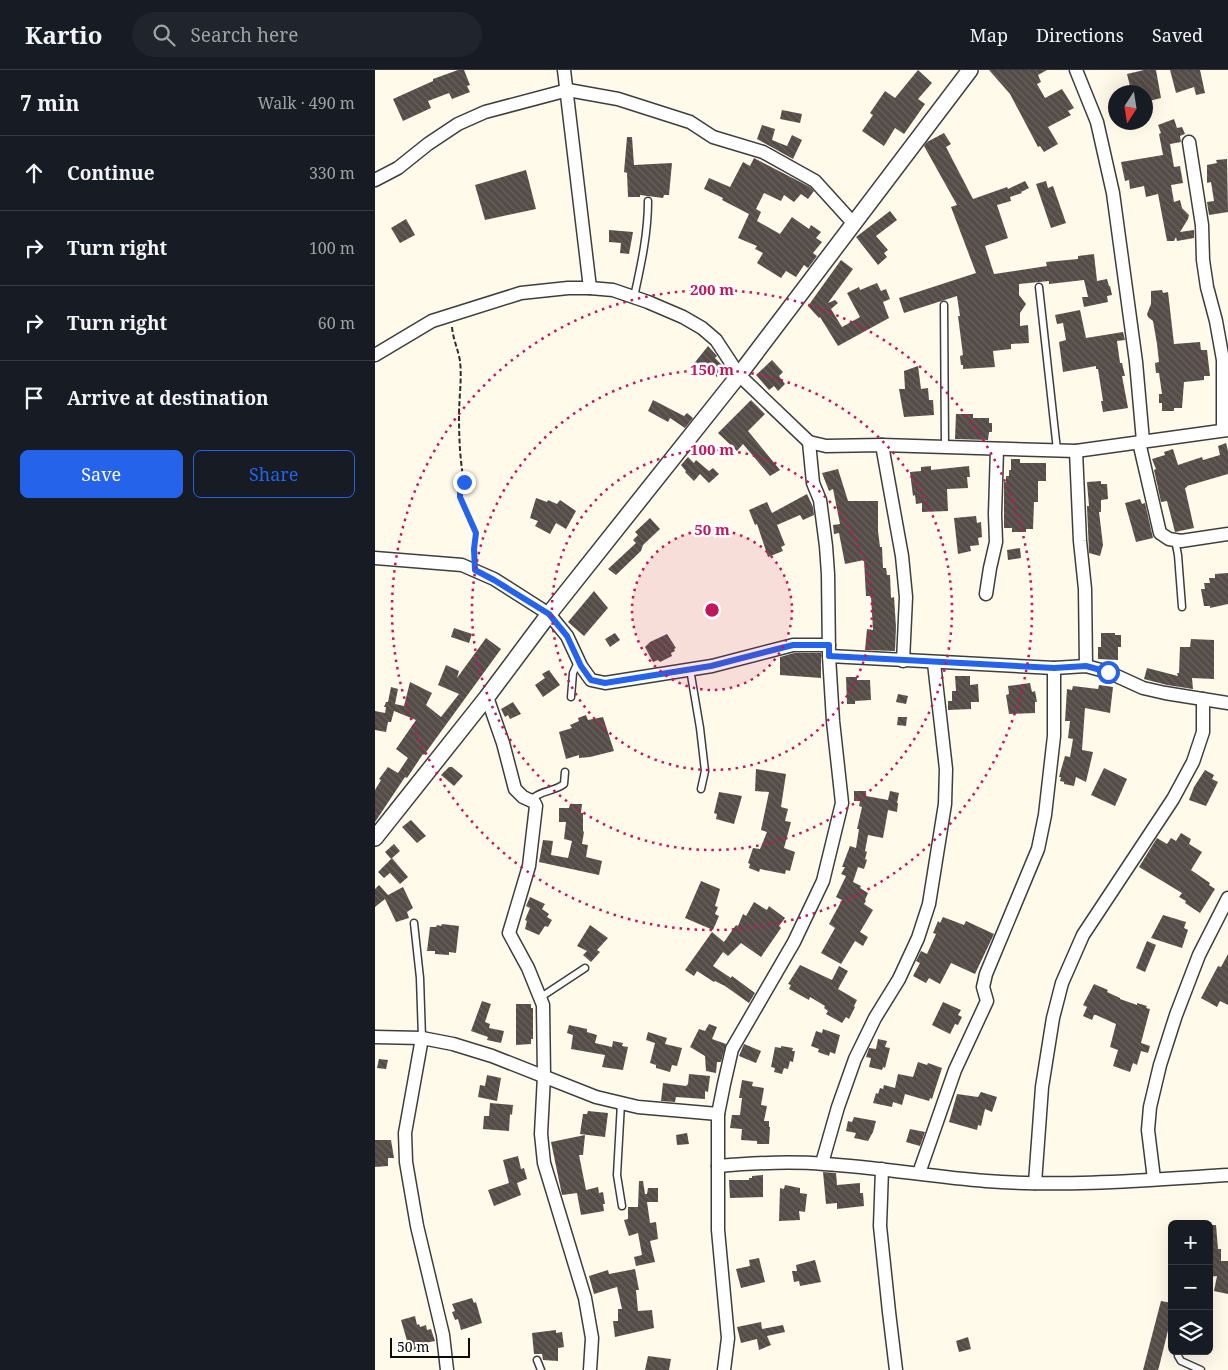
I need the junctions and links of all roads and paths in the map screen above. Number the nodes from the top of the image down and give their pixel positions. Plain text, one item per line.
1 (564, 70) edge
2 (969, 70) edge
3 (1076, 70) edge
4 (568, 90) junction
5 (1189, 142) dead end
6 (375, 180) edge
7 (648, 201) dead end
8 (854, 224) junction
9 (1039, 287) dead end
10 (590, 288) junction
11 (634, 297) junction
12 (944, 305) dead end
13 (452, 315) junction
14 (375, 356) edge
15 (739, 375) junction
16 (1226, 430) edge
17 (809, 442) junction
18 (1141, 442) junction
19 (882, 445) junction
20 (945, 448) junction
21 (997, 449) junction
22 (1057, 450) junction
23 (1076, 451) junction
24 (1228, 534) edge
25 (1175, 540) junction
26 (375, 558) edge
27 (475, 570) junction
28 (987, 594) dead end
29 (1182, 607) dead end
30 (549, 614) junction
31 (829, 650) junction
32 (579, 661) junction
33 (903, 661) junction
34 (934, 663) junction
35 (1086, 666) junction
36 (1054, 668) junction
37 (687, 670) junction
38 (571, 696) dead end
39 (487, 697) junction
40 (1203, 699) junction
41 (1228, 703) edge
42 (565, 772) dead end
43 (701, 789) dead end
44 (531, 800) junction
45 (375, 838) edge
46 (1228, 898) edge
47 (413, 923) dead end
48 (585, 968) dead end
49 (541, 996) junction
50 (375, 1037) edge
51 (422, 1038) junction
52 (544, 1076) junction
53 (621, 1103) junction
54 (718, 1114) junction
55 (822, 1163) junction
56 (718, 1166) junction
57 (882, 1169) junction
58 (919, 1173) junction
59 (1228, 1175) edge
60 (1154, 1179) junction
61 (1035, 1183) junction
62 (621, 1206) dead end
63 (1178, 1355) edge
64 (537, 1360) dead end
65 (447, 1370) edge
66 (541, 1370) edge
67 (589, 1370) edge
68 (724, 1370) edge
69 (896, 1370) edge
70 (1201, 1370) edge

1 - 4 street
2 - 8 street
3 - 18 street
4 - 6 street
4 - 8 street
4 - 10 street
5 - 16 street
7 - 11 lane
8 - 15 street
9 - 22 lane
10 - 11 street
10 - 13 street
11 - 15 street
12 - 20 lane
13 - 14 street
13 - 27 path
15 - 17 street
15 - 30 street
16 - 18 street
17 - 19 street
17 - 31 street
18 - 23 street
18 - 25 street
19 - 20 street
19 - 33 street
20 - 21 street
21 - 22 street
21 - 28 street
22 - 23 street
23 - 35 street
24 - 25 street
25 - 29 lane
26 - 27 street
27 - 30 street
30 - 32 street
30 - 39 street
31 - 33 street
31 - 37 street
31 - 54 street
32 - 37 street
32 - 38 lane
33 - 34 street
34 - 36 street
34 - 55 street
35 - 36 street
35 - 40 street
36 - 58 street
37 - 43 lane
39 - 44 street
39 - 45 street
40 - 41 street
40 - 61 street
42 - 44 lane
44 - 49 street
46 - 60 street
47 - 51 lane
48 - 49 lane
49 - 52 street
50 - 51 street
51 - 52 street
51 - 65 street
52 - 53 street
52 - 67 street
53 - 54 street
53 - 62 lane
54 - 56 street
55 - 56 street
55 - 57 street
56 - 68 street
57 - 58 street
57 - 69 street
58 - 61 street
59 - 60 street
60 - 61 street
63 - 70 lane
64 - 66 lane

